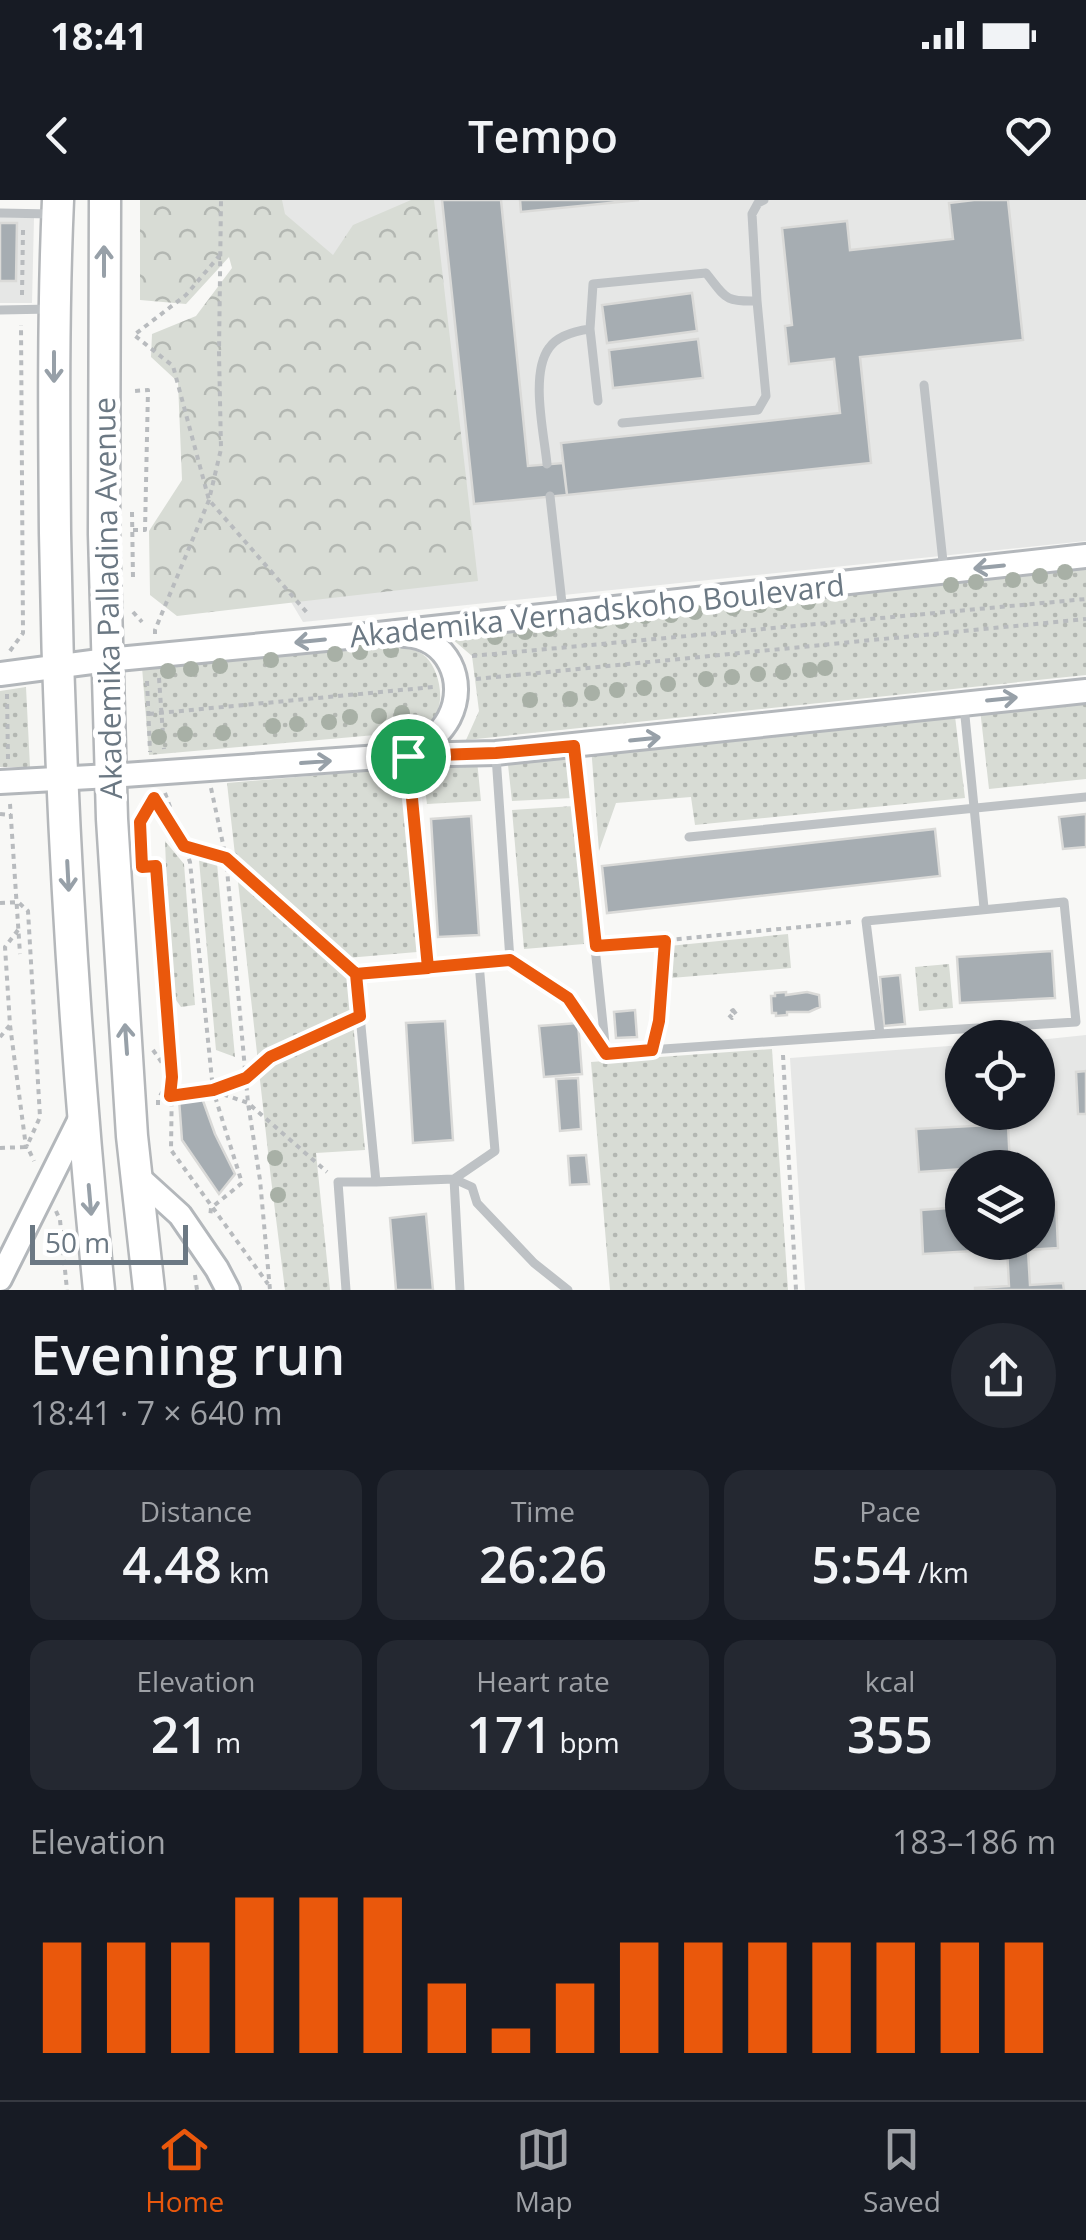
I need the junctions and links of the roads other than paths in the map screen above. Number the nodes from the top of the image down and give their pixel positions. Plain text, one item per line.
1 (105, 200) edge
2 (764, 200) edge
3 (58, 207) edge
4 (0, 213) edge
5 (757, 301) junction
6 (0, 310) edge
7 (54, 310) junction
8 (590, 329) junction
9 (924, 385) dead end
10 (598, 400) dead end
11 (622, 423) dead end
12 (547, 464) dead end
13 (550, 496) dead end
14 (1086, 556) edge
15 (944, 572) junction
16 (562, 612) junction
17 (378, 634) junction
18 (107, 660) junction
19 (57, 666) junction
20 (4, 682) edge
21 (1086, 690) edge
22 (964, 703) junction
23 (574, 746) junction
24 (496, 753) junction
25 (408, 756) junction
26 (110, 776) junction
27 (62, 779) junction
28 (6, 782) edge
29 (1086, 797) edge
30 (974, 808) junction
31 (689, 837) dead end
32 (984, 908) junction
33 (510, 960) junction
34 (480, 963) junction
35 (428, 968) junction
36 (1055, 1024) edge
37 (945, 1030) edge
38 (880, 1034) junction
39 (606, 1054) junction
40 (82, 1115) junction
41 (136, 1175) junction
42 (454, 1179) junction
43 (376, 1182) junction
44 (0, 1279) edge
45 (99, 1290) edge
46 (149, 1290) edge
47 (228, 1290) edge
48 (346, 1290) edge
49 (460, 1290) edge
50 (568, 1290) edge

18 -> 1 highway, Akademika Palladina Avenue
2 - 5 lane
3 - 4 lane
3 - 7 highway, Akademika Palladina Avenue
5 - 8 lane
5 - 11 lane
6 - 7 lane
7 -> 19 highway, Akademika Palladina Avenue
8 - 10 lane
8 - 12 lane
9 - 15 lane
13 - 16 lane
14 -> 15 main road, Akademika Vernadskoho Boulevard
15 - 16 main road, Akademika Vernadskoho Boulevard
16 - 17 main road, Akademika Vernadskoho Boulevard
17 -> 18 main road, Akademika Vernadskoho Boulevard
17 - 25 main road
18 - 19 main road, Akademika Vernadskoho Boulevard
18 - 26 highway, Akademika Palladina Avenue
19 - 20 main road, Akademika Vernadskoho Boulevard
19 - 27 highway, Akademika Palladina Avenue
22 -> 21 main road
23 -> 22 main road
22 - 30 lane
23 - 24 main road
23 - 39 lane
24 - 25 main road
24 - 33 lane
26 -> 25 main road
25 - 35 lane
26 - 27 main road
41 -> 26 highway, Akademika Palladina Avenue
27 - 28 main road
27 -> 40 highway, Akademika Palladina Avenue
29 - 30 lane
30 - 31 lane
30 - 32 lane
32 - 36 lane
32 - 38 lane
33 - 34 lane
33 - 39 lane
34 - 35 lane
34 - 42 lane
35 - 43 lane
37 - 38 lane
38 - 39 lane
40 - 44 main road, Akademika Palladina Avenue
40 -> 45 highway, Akademika Palladina Avenue
41 - 46 highway, Akademika Palladina Avenue
41 - 47 main road
42 - 43 lane
42 - 49 lane
42 - 50 lane
43 - 48 lane

